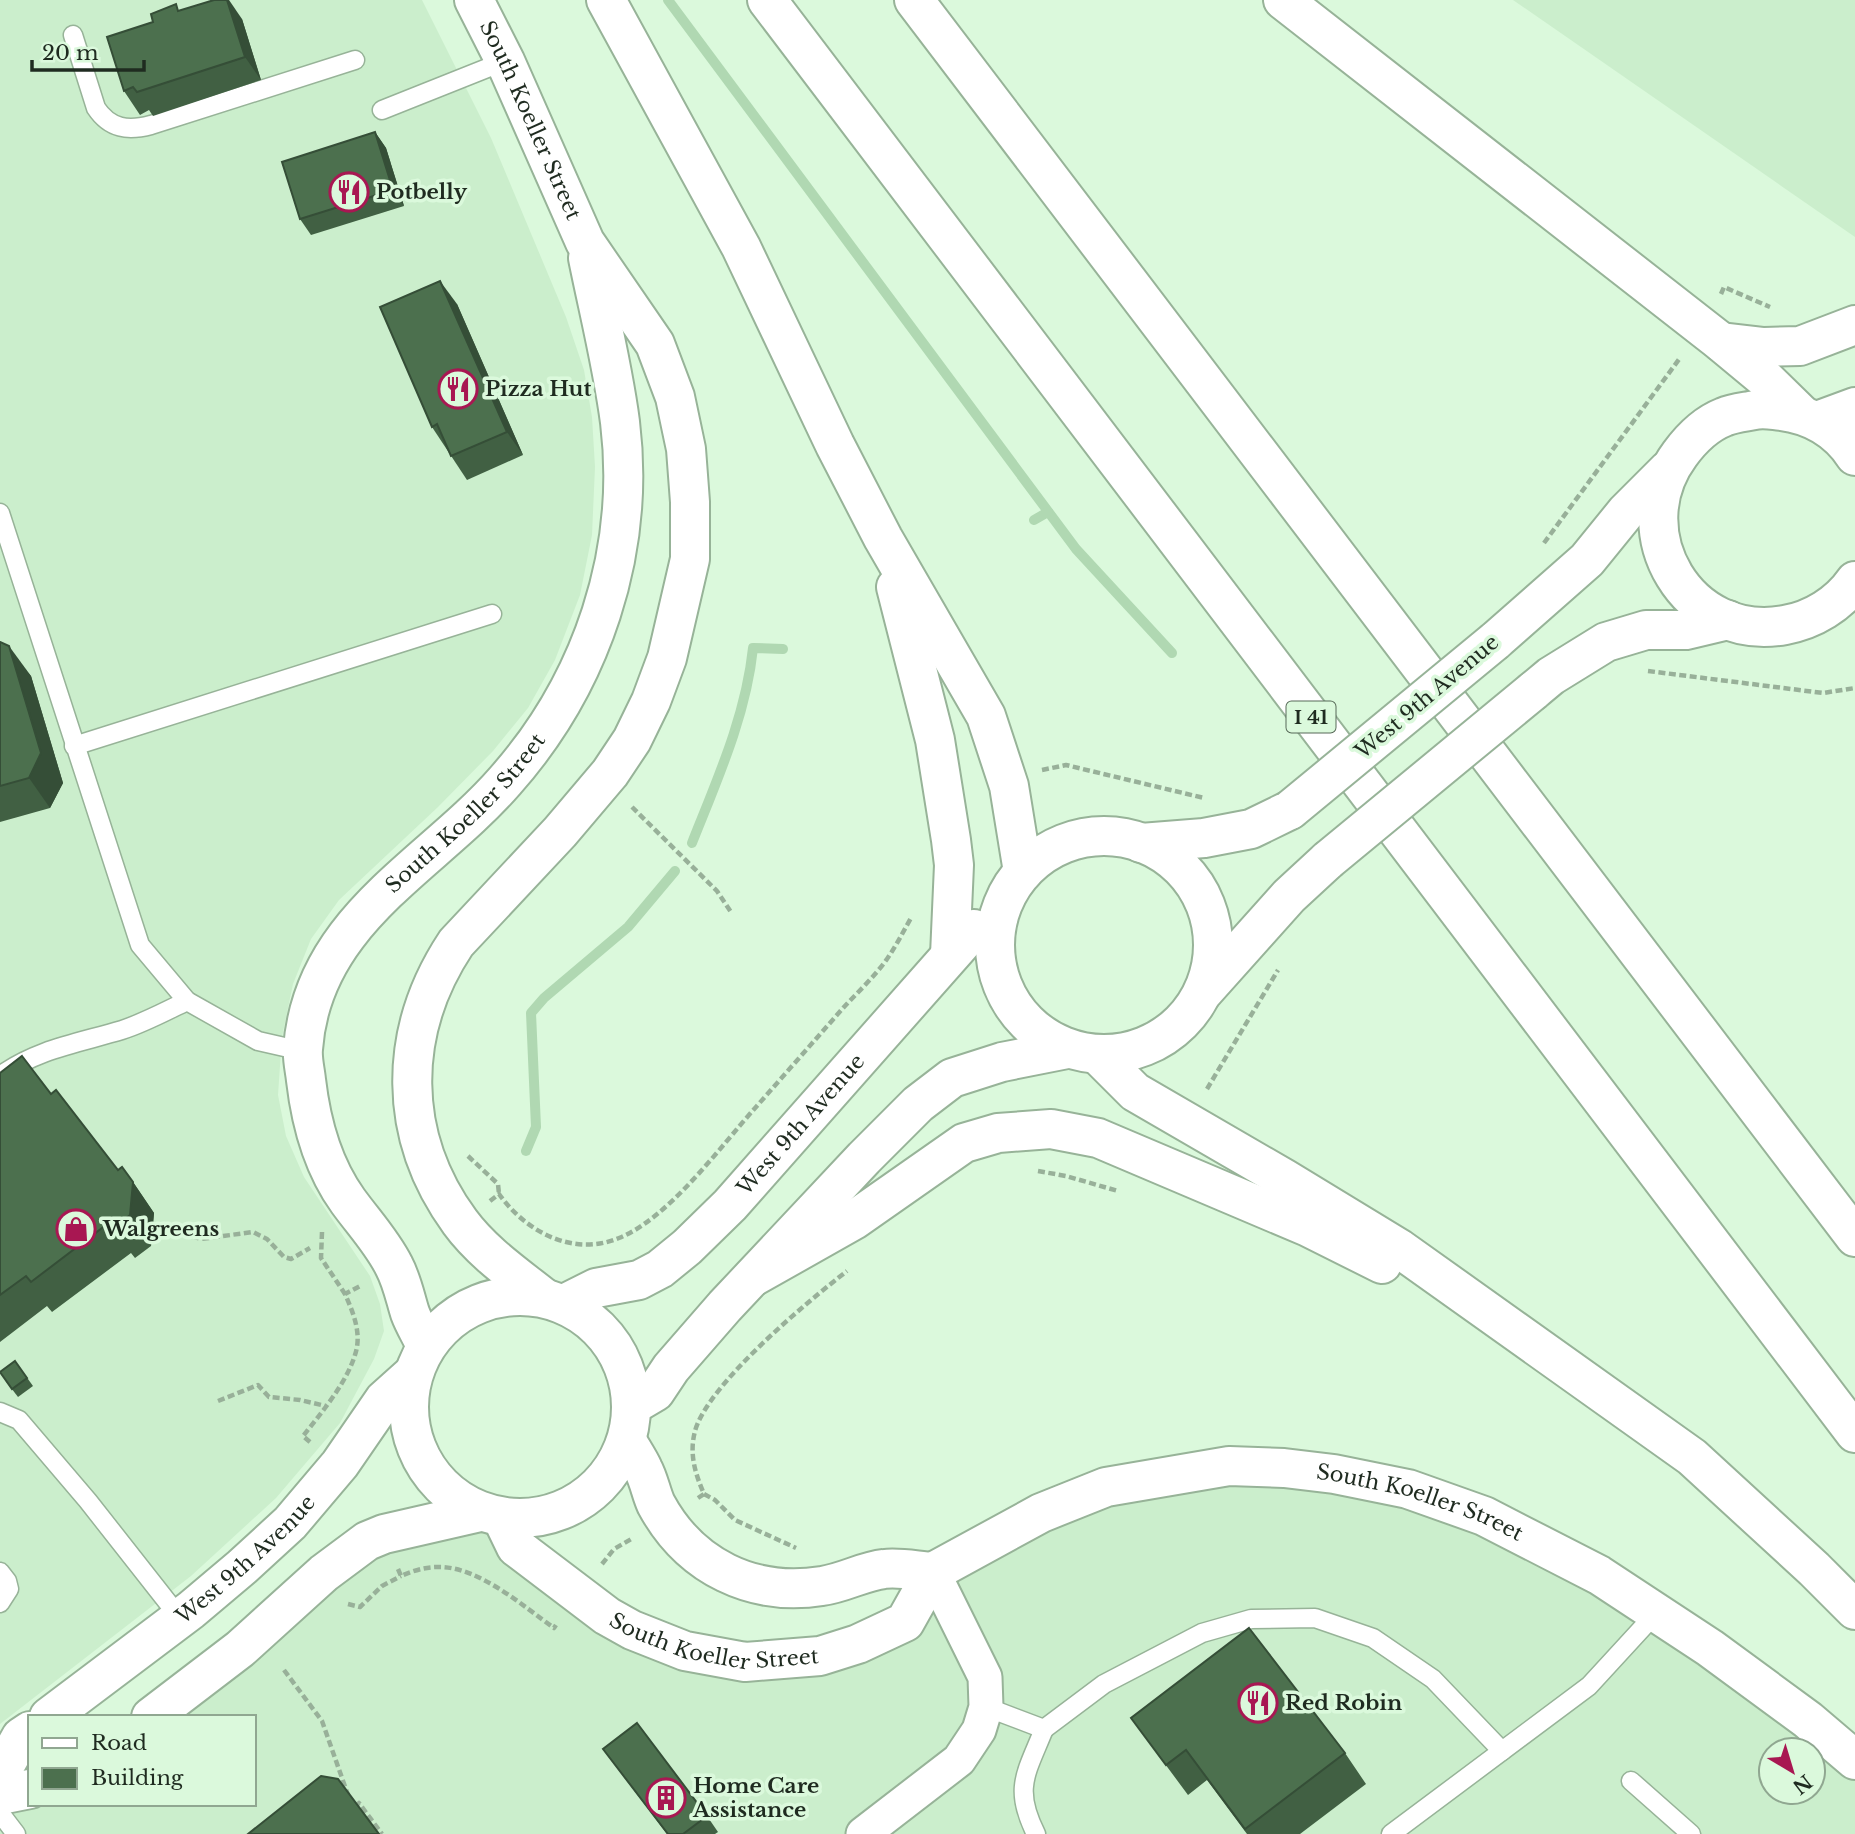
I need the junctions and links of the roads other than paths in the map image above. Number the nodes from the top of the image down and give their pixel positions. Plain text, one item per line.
1 (474, 0) edge
2 (607, 0) edge
3 (768, 0) edge
4 (914, 0) edge
5 (1283, 0) edge
6 (73, 34) dead end
7 (355, 60) dead end
8 (505, 61) junction
9 (382, 110) dead end
10 (585, 242) junction
11 (1855, 325) edge
12 (1721, 342) junction
13 (1855, 407) edge
14 (1808, 417) junction
15 (1855, 456) edge
16 (1668, 470) junction
17 (0, 513) edge
18 (883, 538) junction
19 (1855, 581) edge
20 (492, 614) dead end
21 (1728, 620) junction
22 (74, 746) junction
23 (1142, 843) junction
24 (1013, 887) junction
25 (950, 955) junction
26 (1202, 992) junction
27 (187, 1001) junction
28 (302, 1051) junction
29 (1082, 1052) junction
30 (0, 1076) edge
31 (1855, 1237) edge
32 (753, 1277) junction
33 (1468, 1299) junction
34 (554, 1300) junction
35 (419, 1360) junction
36 (0, 1412) edge
37 (630, 1423) junction
38 (1855, 1433) edge
39 (491, 1515) junction
40 (0, 1572) edge
41 (933, 1572) junction
42 (0, 1603) edge
43 (1855, 1610) edge
44 (1657, 1612) junction
45 (180, 1618) junction
46 (986, 1707) junction
47 (52, 1715) edge
48 (154, 1715) edge
49 (1044, 1729) junction
50 (28, 1732) edge
51 (1502, 1751) junction
52 (1855, 1760) edge
53 (0, 1774) edge
54 (1631, 1781) dead end
55 (28, 1789) edge
56 (0, 1795) edge
57 (0, 1814) edge
58 (16, 1834) edge
59 (863, 1834) edge
60 (1036, 1834) edge
61 (1391, 1834) edge
62 (1691, 1834) edge

1 - 8 main road, South Koeller Street
2 - 18 main road
3 - 38 main road, I 41
4 - 31 main road
5 - 12 main road
6 - 7 lane
8 - 9 lane
8 - 10 main road, South Koeller Street
10 - 28 main road, South Koeller Street
10 - 34 main road, South Koeller Street
11 - 12 main road
12 - 14 main road
13 - 14 main road
14 - 15 main road
14 - 16 main road
16 - 21 main road
16 - 23 main road, West 9th Avenue, bridge
17 - 22 lane
18 - 24 main road
18 - 25 main road
19 - 21 main road
20 - 22 lane
21 - 26 main road, bridge
22 - 27 lane
23 - 24 main road
23 - 26 main road
24 - 25 main road, West 9th Avenue
24 - 29 main road
25 - 34 main road, West 9th Avenue
26 - 29 main road
27 - 28 lane
27 - 30 lane
28 - 35 main road, South Koeller Street
29 - 32 main road
29 - 33 main road
32 - 33 main road
32 - 37 main road
33 - 43 main road
34 - 35 main road
34 - 37 main road
35 - 39 main road
35 - 45 main road, West 9th Avenue
36 - 45 lane
37 - 39 main road
37 - 41 main road
39 - 41 main road, South Koeller Street
39 - 48 main road
40 - 42 lane
41 - 44 main road, South Koeller Street
41 - 46 street
44 - 51 lane
44 - 52 main road, South Koeller Street
45 - 47 main road, West 9th Avenue
46 - 49 lane
46 - 59 street
49 - 51 lane
49 - 60 lane
50 - 53 main road
51 - 61 lane
54 - 62 lane
55 - 56 main road
57 - 58 lane

